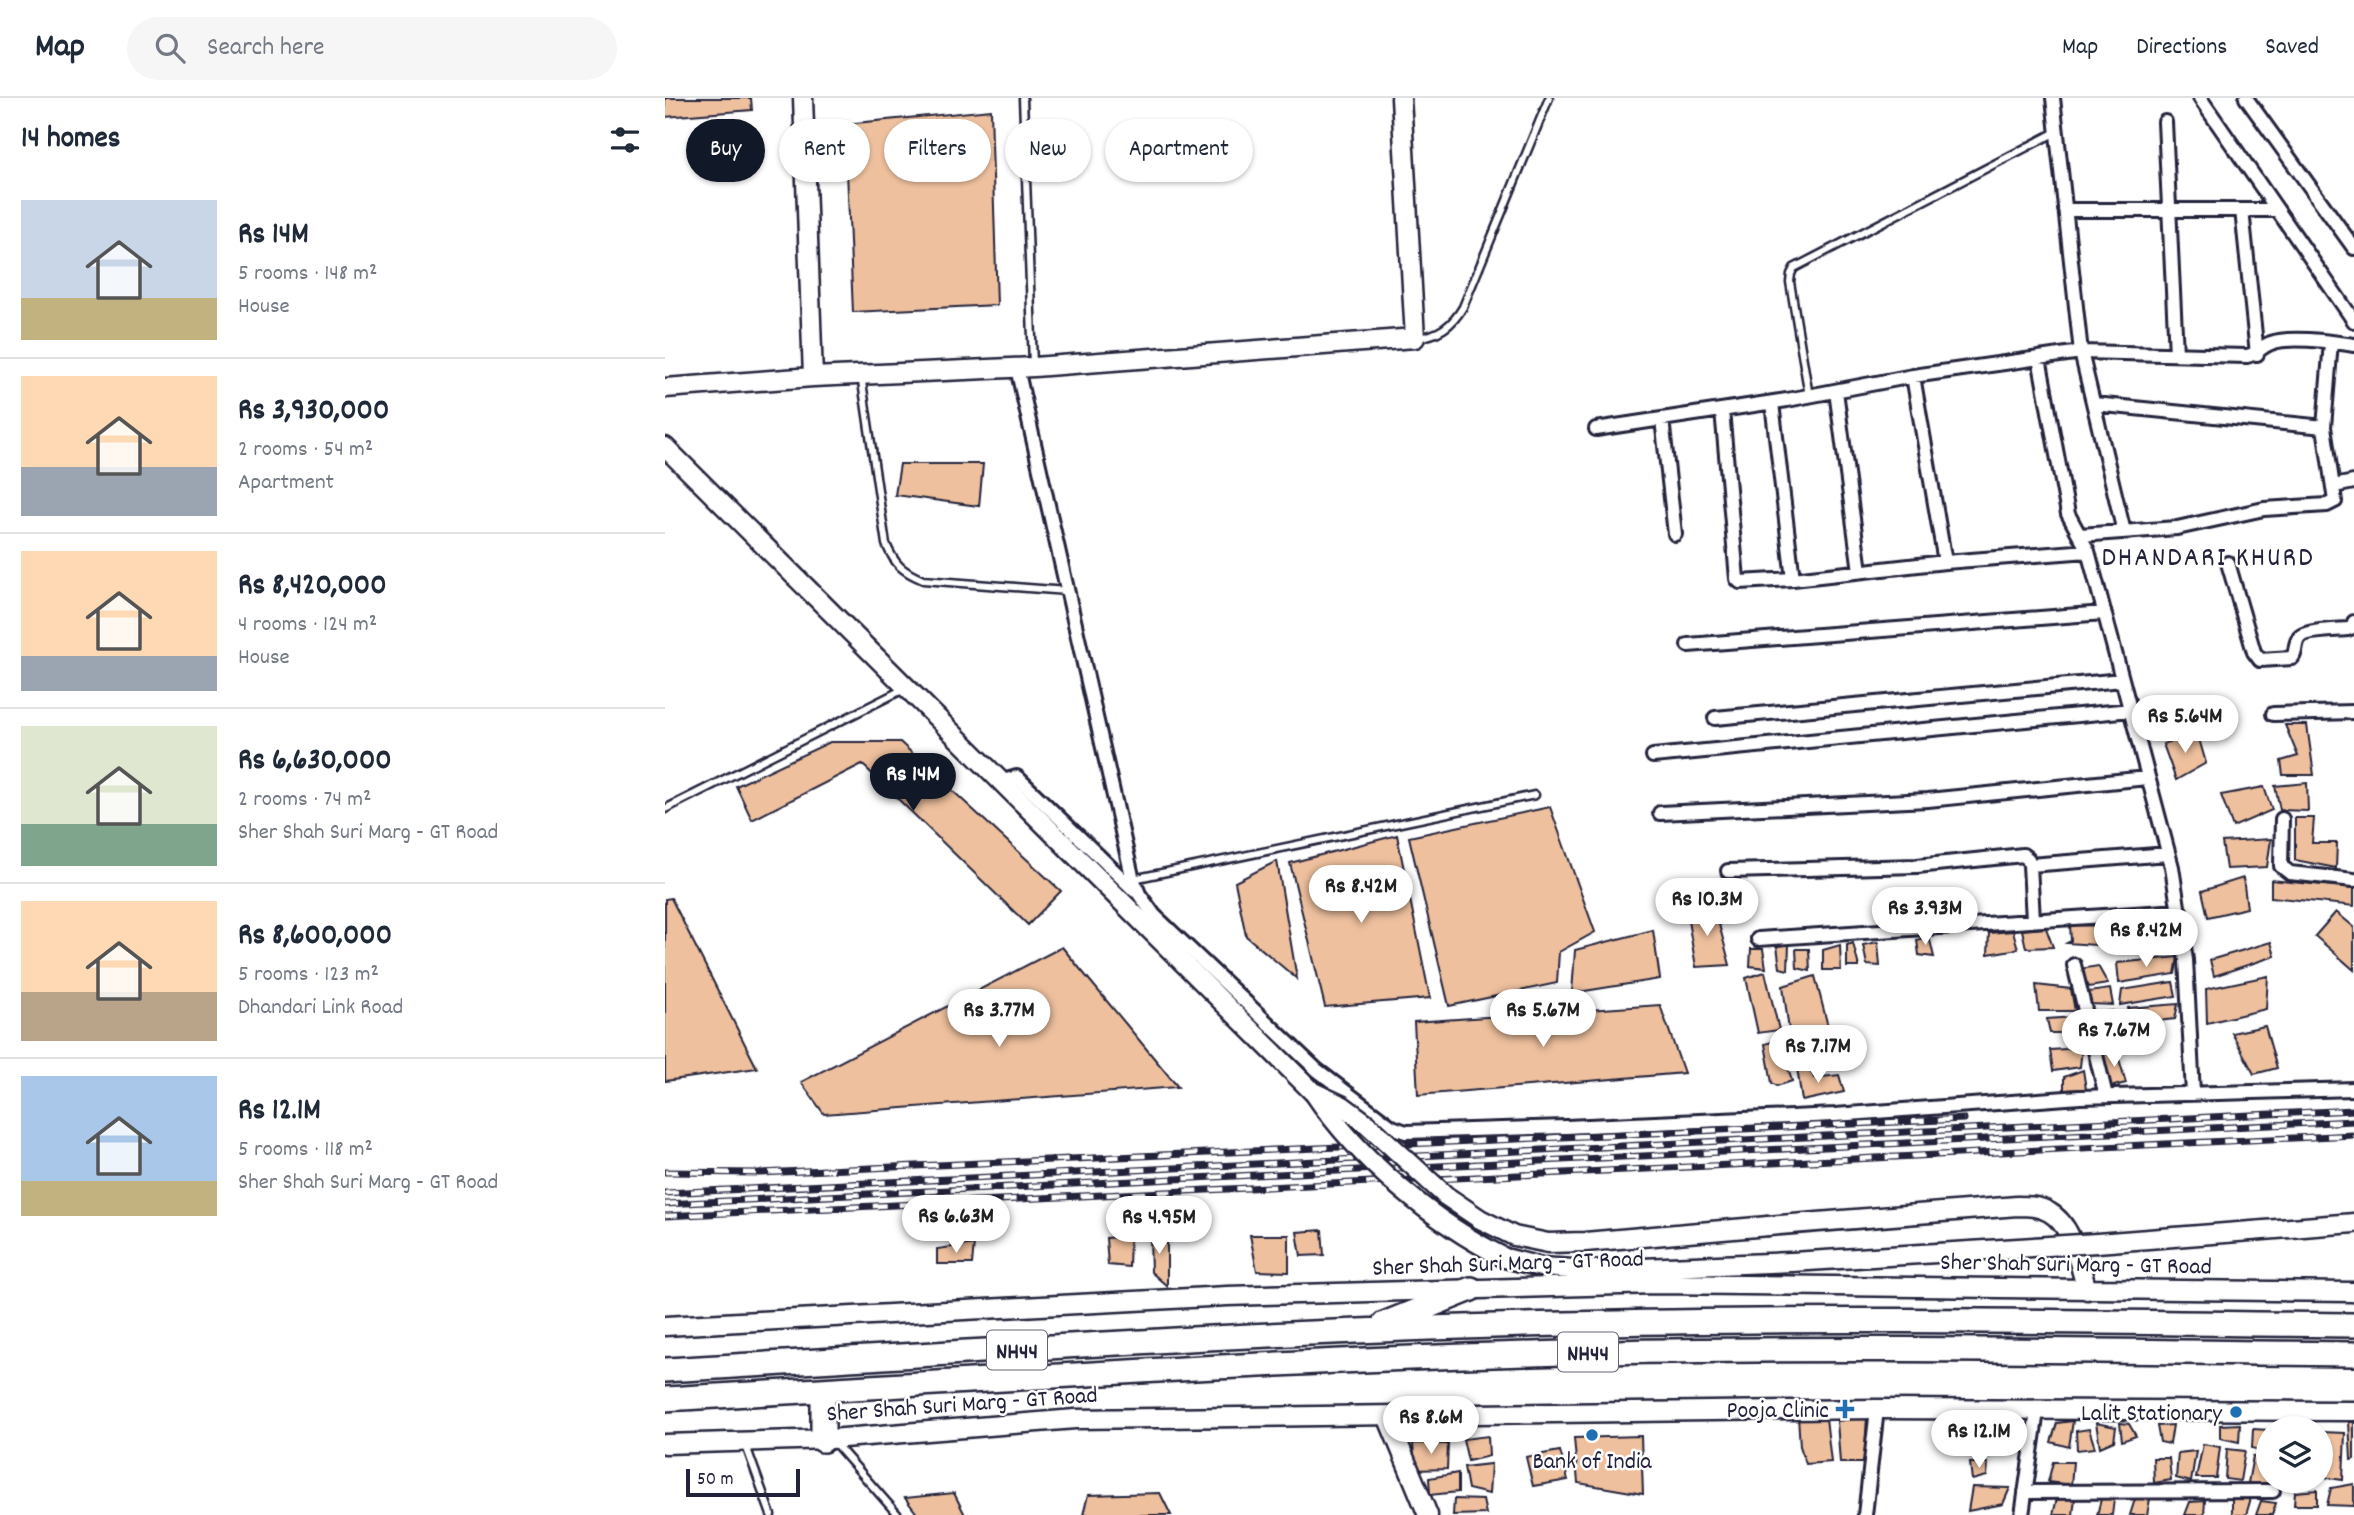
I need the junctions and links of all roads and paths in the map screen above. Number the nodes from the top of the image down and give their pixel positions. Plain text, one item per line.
1 (803, 98) edge
2 (1023, 98) edge
3 (1401, 98) edge
4 (1549, 98) edge
5 (2053, 98) edge
6 (2200, 98) edge
7 (2246, 98) edge
8 (2165, 122) dead end
9 (2056, 132) junction
10 (2065, 210) junction
11 (2242, 210) junction
12 (2276, 210) junction
13 (2169, 211) junction
14 (2354, 248) edge
15 (2354, 321) edge
16 (1415, 338) junction
17 (2331, 342) junction
18 (2354, 345) edge
19 (2081, 352) junction
20 (2176, 354) junction
21 (2257, 354) junction
22 (2039, 358) junction
23 (1025, 367) junction
24 (861, 375) junction
25 (1913, 376) junction
26 (813, 377) junction
27 (665, 388) edge
28 (1836, 391) junction
29 (1809, 396) junction
30 (1772, 402) junction
31 (2094, 404) junction
32 (1722, 411) junction
33 (1662, 419) junction
34 (2324, 427) junction
35 (1596, 429) dead end
36 (668, 451) edge
37 (2354, 482) edge
38 (2334, 486) junction
39 (2124, 532) junction
40 (1675, 534) dead end
41 (2080, 536) junction
42 (2088, 551) junction
43 (1945, 562) junction
44 (2228, 563) dead end
45 (1860, 571) junction
46 (1793, 579) junction
47 (1067, 591) junction
48 (2104, 613) junction
49 (2354, 622) edge
50 (1688, 645) dead end
51 (2122, 680) junction
52 (905, 688) junction
53 (2131, 710) junction
54 (2354, 712) edge
55 (2273, 714) dead end
56 (1715, 718) dead end
57 (1653, 756) dead end
58 (2147, 778) junction
59 (1000, 782) junction
60 (1535, 795) dead end
61 (665, 809) edge
62 (1660, 813) dead end
63 (2282, 819) dead end
64 (2168, 854) junction
65 (2030, 865) junction
66 (1727, 871) dead end
67 (1133, 879) junction
68 (2354, 880) edge
69 (1139, 894) junction
70 (2180, 911) junction
71 (2033, 920) junction
72 (1758, 939) dead end
73 (2074, 965) dead end
74 (2354, 1089) edge
75 (1313, 1092) junction
76 (2193, 1094) junction
77 (2106, 1096) junction
78 (2354, 1223) edge
79 (1471, 1289) junction
80 (2087, 1290) junction
81 (2354, 1292) edge
82 (665, 1325) edge
83 (2354, 1325) edge
84 (1369, 1330) junction
85 (2354, 1354) edge
86 (665, 1370) edge
87 (823, 1390) junction
88 (665, 1399) edge
89 (1877, 1409) junction
90 (2036, 1411) junction
91 (2354, 1412) edge
92 (1387, 1416) junction
93 (827, 1440) junction
94 (744, 1442) junction
95 (665, 1444) edge
96 (2256, 1491) edge
97 (2025, 1492) junction
98 (771, 1515) edge
99 (898, 1515) edge
100 (1428, 1515) edge
101 (1865, 1515) edge
102 (2022, 1515) edge

1 - 26 street
2 - 23 lane
3 - 16 street
4 - 16 lane
5 - 9 street
6 - 12 street
7 - 14 street
8 - 13 street
9 - 10 street
9 - 29 lane
10 - 13 street
10 - 19 street
11 - 12 street
11 - 13 street
11 - 21 street
12 - 15 street
13 - 20 street
16 - 23 street
17 - 18 street
17 - 21 street
17 - 34 street
19 - 20 street
19 - 22 street
19 - 31 street
20 - 21 street
22 - 25 street
22 - 41 street
23 - 24 street
23 - 47 street
24 - 26 street
24 - 47 lane
25 - 28 street
25 - 43 street
26 - 27 street
28 - 29 street
28 - 45 street
29 - 30 street
30 - 32 street
30 - 46 street
31 - 34 street
31 - 39 street
32 - 33 street
32 - 46 street
33 - 35 street
33 - 40 street
34 - 38 street
36 - 52 street
37 - 38 street
38 - 39 street
39 - 41 street
41 - 42 street
42 - 43 street
42 - 48 street
43 - 45 street
44 - 49 street
45 - 46 street
47 - 67 street
48 - 50 street
48 - 51 street
51 - 53 street
51 - 56 street
52 - 59 street
52 - 61 lane
53 - 57 street
53 - 58 street
54 - 55 street
58 - 62 street
58 - 64 street
59 - 69 street
59 - 75 street
60 - 67 lane
63 - 68 street
64 - 65 street
64 - 70 street
65 - 66 street
65 - 71 street
67 - 69 street
69 - 77 street
70 - 71 street
70 - 76 street
71 - 72 street
73 - 77 street
74 - 76 street
75 - 78 street, bridge
75 - 80 street, bridge
76 - 77 street
79 - 80 street, Sher Shah Suri Marg - GT Road
79 - 82 street, Sher Shah Suri Marg - GT Road
79 - 84 highway
80 - 81 street, Sher Shah Suri Marg - GT Road
83 - 84 highway, NH44
84 - 86 highway, NH44
85 - 87 highway, Sher Shah Suri Marg - GT Road / NH44
87 - 88 highway, NH44
87 - 93 highway
89 - 90 street, Sher Shah Suri Marg - GT Road
89 - 92 street, Sher Shah Suri Marg - GT Road
89 - 101 street
90 - 91 street, Sher Shah Suri Marg - GT Road
90 - 97 street
92 - 93 street, Sher Shah Suri Marg - GT Road
92 - 100 street
93 - 94 street, Sher Shah Suri Marg - GT Road
93 - 99 lane
94 - 95 street, Sher Shah Suri Marg - GT Road
94 - 98 lane
96 - 97 street
97 - 102 street

